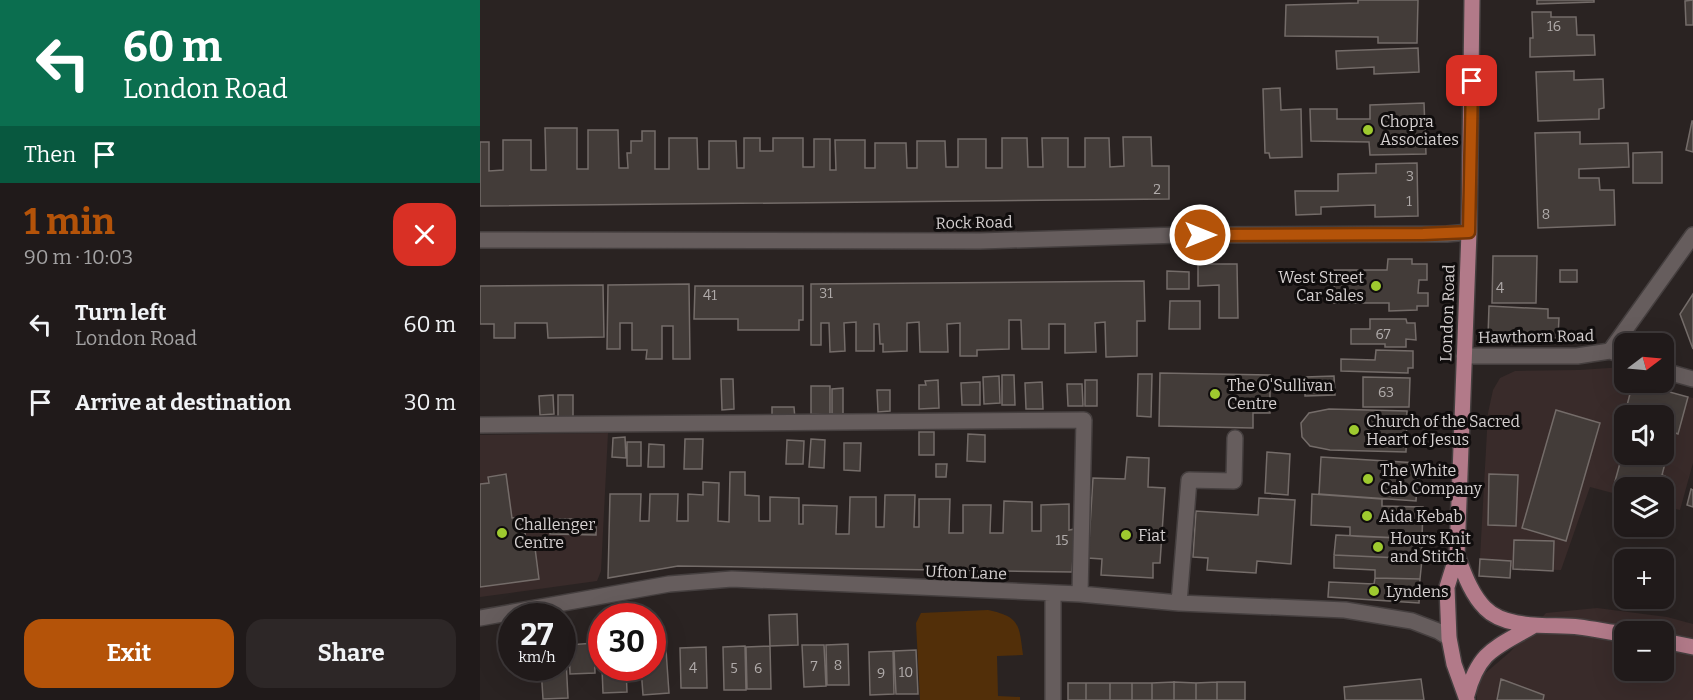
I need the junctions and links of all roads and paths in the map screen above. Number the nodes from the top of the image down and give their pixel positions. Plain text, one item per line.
1 (1472, 0) edge
2 (1469, 232) junction
3 (1693, 235) edge
4 (480, 240) edge
5 (1610, 351) junction
6 (1614, 352) edge
7 (1464, 356) junction
8 (1674, 374) edge
9 (1693, 379) edge
10 (480, 425) edge
11 (1235, 438) dead end
12 (1457, 555) junction
13 (1053, 593) junction
14 (1080, 594) junction
15 (1179, 603) junction
16 (480, 618) edge
17 (1533, 626) junction
18 (1614, 632) edge
19 (1449, 638) junction
20 (1674, 643) edge
21 (1693, 647) edge
22 (1467, 697) edge
23 (1053, 700) edge

1 - 2 main road, London Road
2 - 4 street, Rock Road
2 - 7 main road, London Road
3 - 5 street, Hawthorn Road
5 - 6 street
5 - 7 street, Hawthorn Road
7 - 12 main road, London Road
8 - 9 street
10 - 14 street
11 - 15 street
12 - 17 main road
12 - 19 main road
13 - 14 street, Ufton Lane
13 - 16 street, Ufton Lane
13 - 23 street
14 - 15 street, Ufton Lane
15 - 19 street, Ufton Lane
17 - 18 main road
17 - 22 main road
19 - 22 main road
20 - 21 main road

